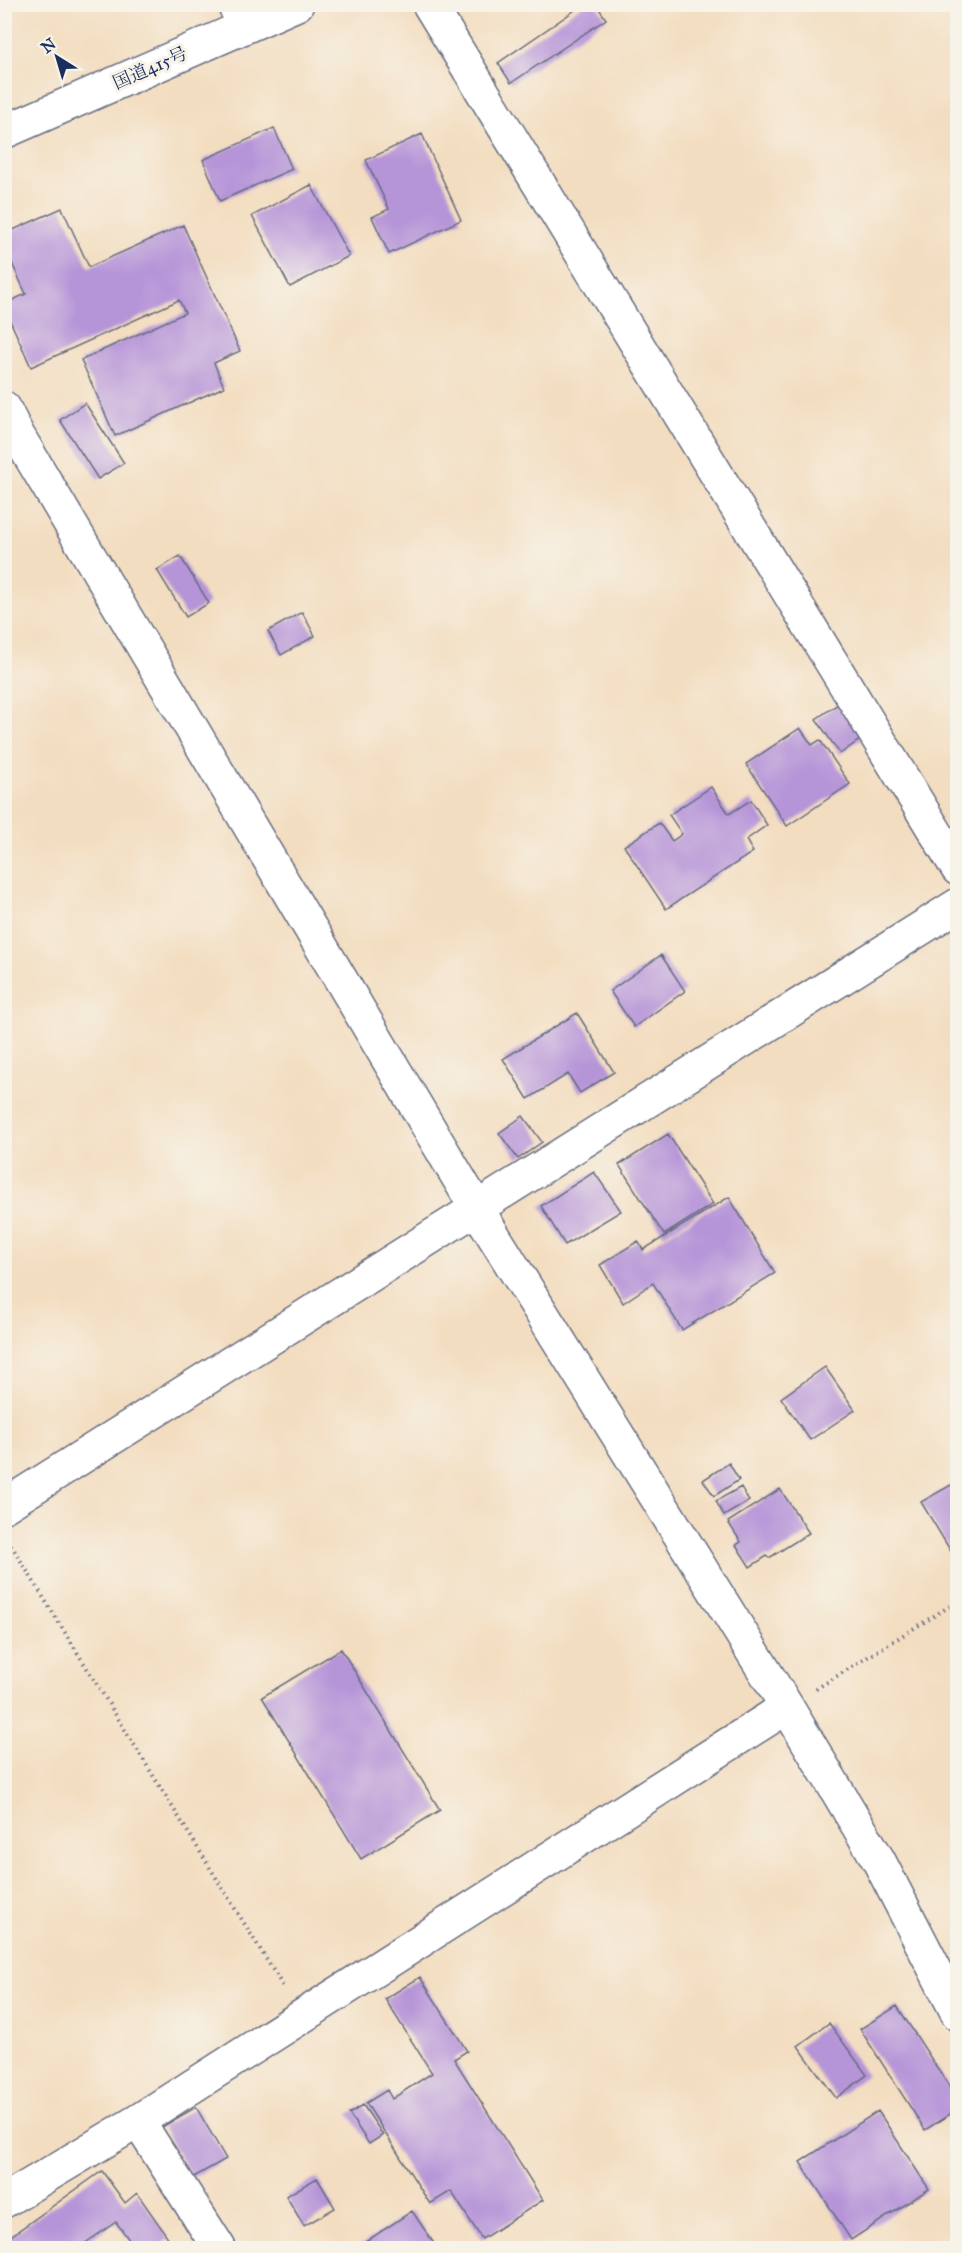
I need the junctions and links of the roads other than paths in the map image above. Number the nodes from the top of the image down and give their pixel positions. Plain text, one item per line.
1 (297, 4) edge
2 (429, 4) edge
3 (240, 15) edge
4 (4, 132) edge
5 (4, 408) edge
6 (957, 869) edge
7 (957, 905) edge
8 (477, 1209) junction
9 (4, 1506) edge
10 (787, 1707) junction
11 (957, 2014) edge
12 (138, 2121) junction
13 (4, 2201) edge
14 (219, 2248) edge

1 - 3 main road, 国道415号
2 - 6 main road
3 - 4 main road, 国道415号
5 - 8 main road
7 - 8 main road
8 - 9 main road
8 - 10 main road
10 - 11 main road
10 - 12 main road
12 - 13 main road
12 - 14 main road

